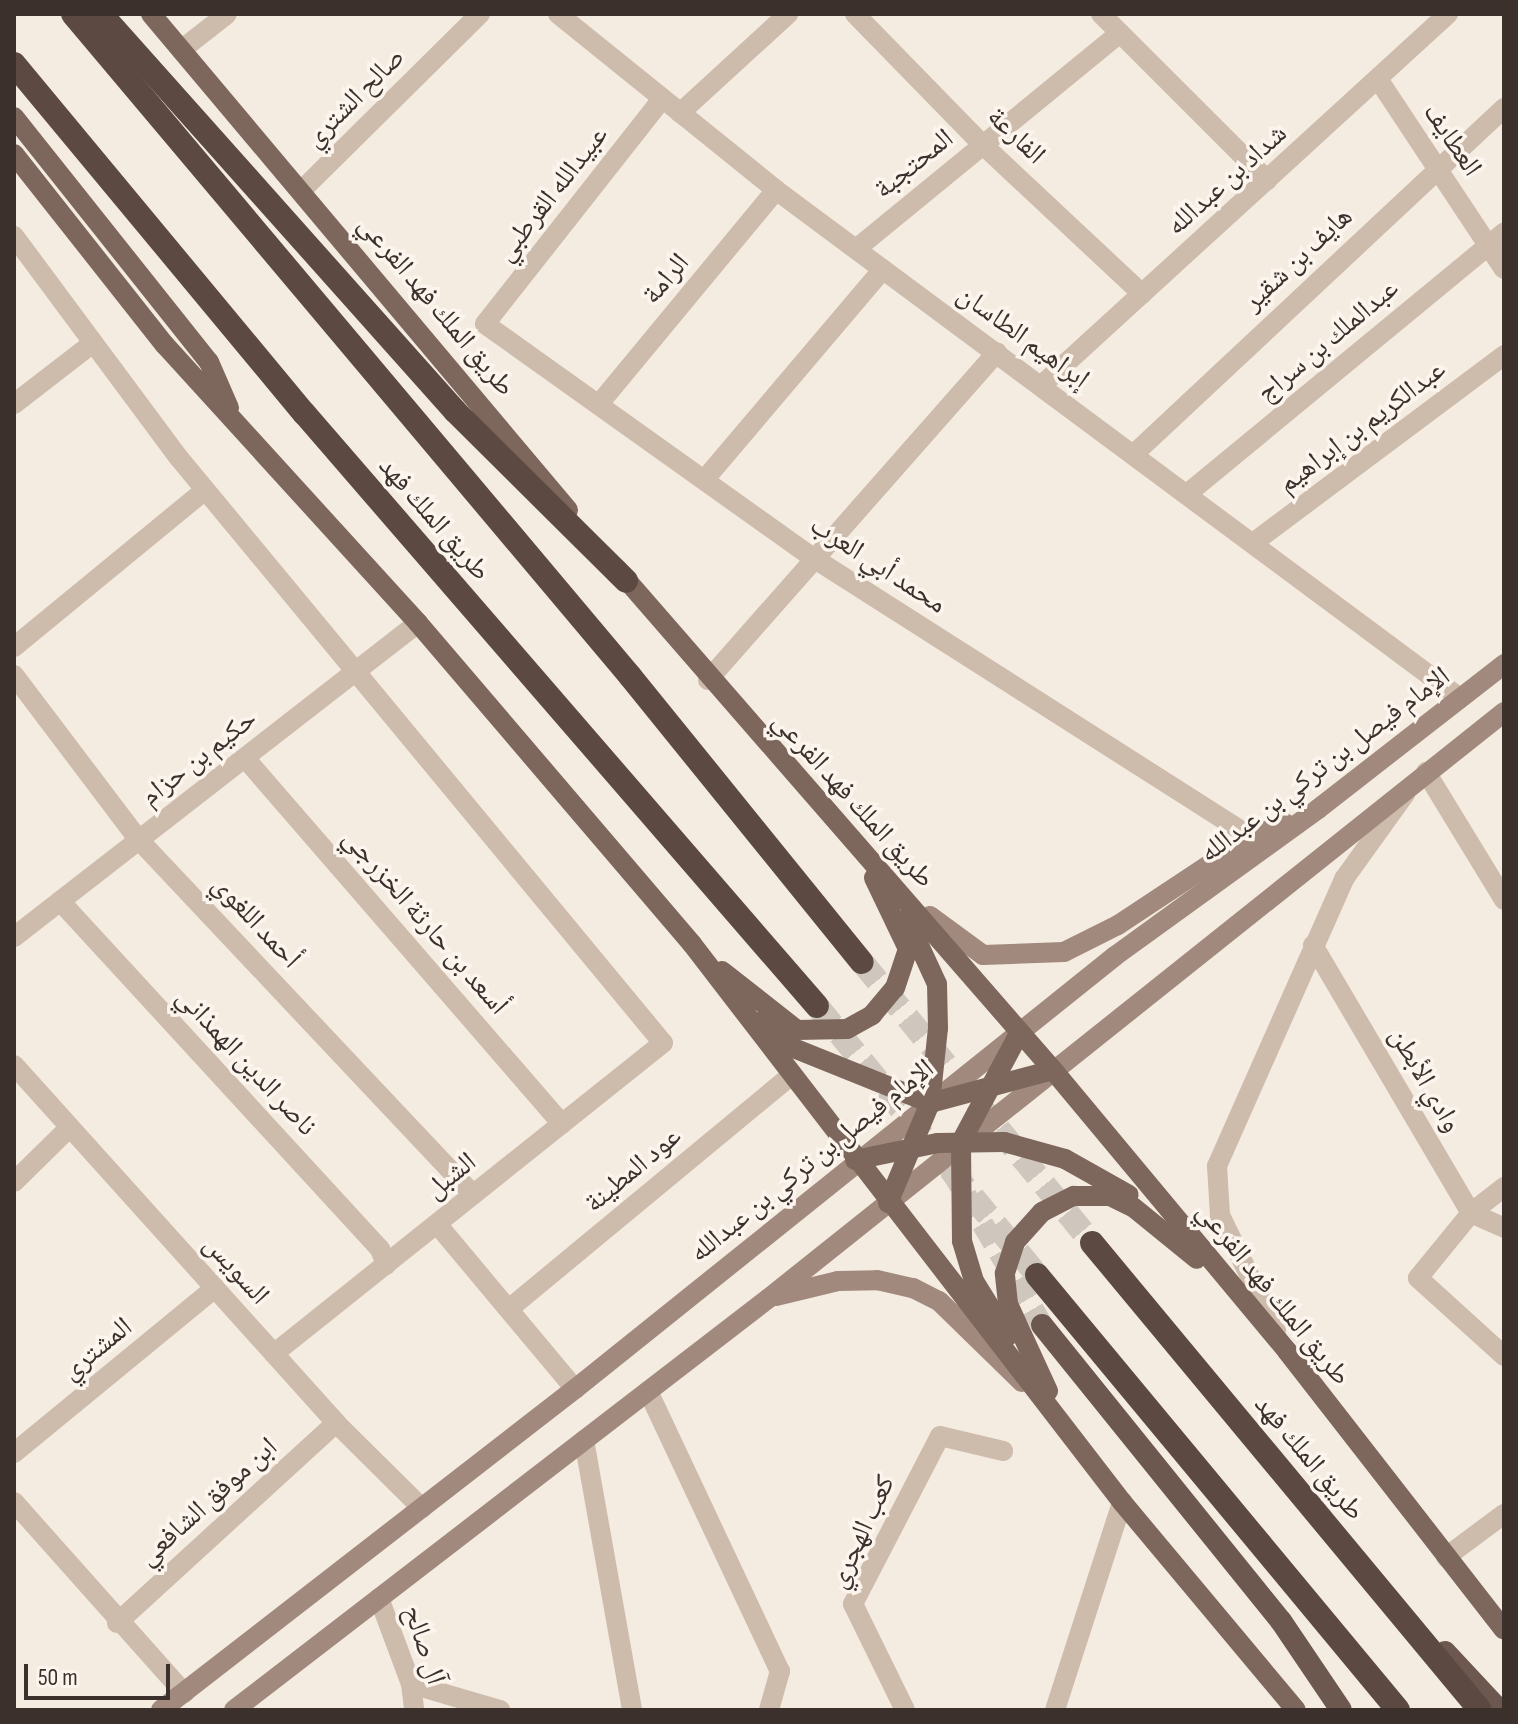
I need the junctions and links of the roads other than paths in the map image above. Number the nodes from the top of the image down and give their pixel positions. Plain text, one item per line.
1 (73, 14) edge
2 (101, 14) edge
3 (151, 14) edge
4 (227, 14) edge
5 (480, 14) edge
6 (558, 14) edge
7 (788, 14) edge
8 (855, 14) edge
9 (1101, 14) edge
10 (1448, 14) edge
11 (1120, 33) junction
12 (181, 50) junction
13 (14, 64) edge
14 (1380, 82) junction
15 (662, 99) junction
16 (1504, 108) edge
17 (680, 113) junction
18 (14, 117) edge
19 (983, 145) junction
20 (14, 154) edge
21 (1437, 167) junction
22 (1267, 180) junction
23 (303, 189) junction
24 (776, 190) junction
25 (14, 236) edge
26 (1496, 239) edge
27 (856, 249) junction
28 (883, 269) junction
29 (1504, 269) edge
30 (1142, 294) junction
31 (485, 324) joint
32 (93, 343) junction
33 (997, 352) junction
34 (1504, 355) edge
35 (1042, 385) junction
36 (14, 404) edge
37 (599, 404) junction
38 (239, 430) junction
39 (1134, 454) junction
40 (705, 479) junction
41 (205, 490) junction
42 (1187, 494) junction
43 (1253, 543) junction
44 (815, 559) junction
45 (626, 581) junction
46 (418, 623) junction
47 (14, 647) edge
48 (1504, 664) edge
49 (356, 672) junction
50 (14, 675) edge
51 (708, 680) junction
52 (1460, 698) junction
53 (1504, 712) edge
54 (245, 758) junction
55 (1420, 777) junction
56 (1318, 809) junction
57 (850, 835) junction
58 (1251, 837) junction
59 (139, 840) junction
60 (1504, 900) edge
61 (60, 901) junction
62 (14, 937) edge
63 (692, 944) junction
64 (1313, 945) junction
65 (862, 962) tunnel mouth
66 (817, 1006) tunnel mouth
67 (1019, 1034) junction
68 (14, 1065) edge
69 (1053, 1070) junction
70 (790, 1076) junction
71 (989, 1086) junction
72 (930, 1103) junction
73 (562, 1124) junction
74 (70, 1127) junction
75 (961, 1142) junction
76 (915, 1146) junction
77 (855, 1160) junction
78 (14, 1182) edge
79 (1504, 1187) edge
80 (473, 1194) junction
81 (888, 1203) junction
82 (1471, 1213) junction
83 (437, 1224) junction
84 (1504, 1228) edge
85 (1092, 1243) tunnel mouth
86 (386, 1265) junction
87 (1037, 1275) tunnel mouth
88 (1230, 1286) junction
89 (215, 1288) junction
90 (769, 1298) junction
91 (510, 1308) junction
92 (1042, 1325) tunnel mouth
93 (1287, 1351) junction
94 (274, 1354) junction
95 (1504, 1356) edge
96 (575, 1389) junction
97 (648, 1391) junction
98 (336, 1423) junction
99 (1064, 1423) junction
100 (584, 1440) junction
101 (1003, 1451) dead end
102 (14, 1453) edge
103 (14, 1502) edge
104 (1122, 1502) junction
105 (422, 1508) junction
106 (1504, 1514) edge
107 (1328, 1528) junction
108 (1446, 1557) junction
109 (379, 1598) junction
110 (117, 1623) junction
111 (1504, 1630) edge
112 (411, 1684) junction
113 (184, 1693) junction
114 (161, 1710) edge
115 (234, 1710) edge
116 (414, 1710) edge
117 (500, 1710) edge
118 (632, 1710) edge
119 (769, 1710) edge
120 (905, 1710) edge
121 (1055, 1710) edge
122 (1296, 1710) edge
123 (1341, 1710) edge
124 (1398, 1710) edge
125 (1480, 1710) edge
126 (1499, 1710) edge

1 - 65 highway, طريق الملك فهد
2 - 45 highway
3 - 12 main road, طريق الملك فهد الفرعي
4 - 12 street
5 - 23 street, صالح الشتري
6 - 15 street, إبراهيم الطاسان
7 - 17 street
8 - 19 street, الفارعة
9 - 11 street
10 - 14 street, شداد بن عبدالله
11 - 19 street, المحتجبة
11 - 22 street
12 - 23 main road, طريق الملك فهد الفرعي
13 - 66 highway, طريق الملك فهد
14 - 21 street, العطايف
14 - 22 street, شداد بن عبدالله
15 - 17 street, إبراهيم الطاسان
15 - 31 street, عبيدالله القرطبي
16 - 21 street, هايف بن شقير
17 - 24 street, إبراهيم الطاسان
18 - 38 main road
19 - 27 street, المحتجبة
19 - 30 street, الفارعة
20 - 38 main road
21 - 26 street, العطايف
21 - 39 street, هايف بن شقير
22 - 30 street, شداد بن عبدالله
23 - 45 main road, طريق الملك فهد الفرعي
24 - 27 street, إبراهيم الطاسان
24 - 37 street, الرامة
25 - 32 street
26 - 29 street, العطايف
26 - 42 street, عبدالملك بن سراج
27 - 28 street, إبراهيم الطاسان
28 - 33 street, إبراهيم الطاسان
28 - 40 street
30 - 35 street, شداد بن عبدالله
31 - 37 street, محمد أبي العرب
32 - 36 street
32 - 41 street
33 - 35 street, إبراهيم الطاسان
33 - 44 street
34 - 43 street, عبدالكريم بن إبراهيم
35 - 39 street, إبراهيم الطاسان
37 - 40 street, محمد أبي العرب
38 - 46 main road
39 - 42 street, إبراهيم الطاسان
40 - 44 street, محمد أبي العرب
41 - 47 street
41 - 49 street
42 - 43 street, إبراهيم الطاسان
43 - 52 street, إبراهيم الطاسان
44 - 51 street
44 - 58 street, محمد أبي العرب
45 - 51 main road, طريق الملك فهد الفرعي
46 - 49 street, حكيم بن حزام
46 - 63 main road
48 - 52 main road, الإمام فيصل بن تركي بن عبدالله
49 - 54 street, حكيم بن حزام
49 - 73 street, الشبل
50 - 59 street, أحمد اللغوي
51 - 57 main road, طريق الملك فهد الفرعي
52 - 56 main road, الإمام فيصل بن تركي بن عبدالله
53 - 55 main road
54 - 59 street, حكيم بن حزام
54 - 73 street, أسعد بن حارثة الخزرجي
55 - 60 street
55 - 64 street
55 - 69 main road
56 - 58 main road
56 - 67 main road, الإمام فيصل بن تركي بن عبدالله
57 - 58 main road
57 - 63 main road
57 - 67 main road, طريق الملك فهد الفرعي
57 - 72 main road
59 - 61 street, حكيم بن حزام
59 - 80 street, أحمد اللغوي
61 - 62 street, حكيم بن حزام
61 - 86 street, ناصر الدين الهمذاني
63 - 70 main road
63 - 72 main road
64 - 82 street, وادي الأبطن
64 - 93 street
67 - 69 main road, طريق الملك فهد الفرعي
67 - 71 main road
67 - 72 main road, الإمام فيصل بن تركي بن عبدالله
68 - 74 street, السويس
69 - 71 main road
69 - 75 main road
69 - 88 main road, طريق الملك فهد الفرعي
70 - 77 main road
70 - 91 street, عود المطينة
71 - 72 main road
71 - 75 main road
72 - 76 main road
72 - 77 main road, الإمام فيصل بن تركي بن عبدالله
73 - 80 street, الشبل
74 - 78 street
74 - 89 street, السويس
75 - 76 main road
75 - 81 main road
75 - 88 main road
75 - 99 main road
76 - 77 main road
76 - 81 main road
77 - 81 main road
77 - 96 main road, الإمام فيصل بن تركي بن عبدالله
79 - 82 street
80 - 83 street, الشبل
81 - 90 main road
81 - 99 main road
82 - 84 street
82 - 95 street
83 - 86 street, الشبل
83 - 91 street
85 - 107 highway, طريق الملك فهد
86 - 94 street, الشبل
87 - 124 highway
88 - 93 main road, طريق الملك فهد الفرعي
88 - 99 main road
89 - 94 street, السويس
89 - 102 street, المشتري
90 - 97 main road
90 - 99 main road
91 - 96 street
92 - 123 highway
93 - 108 main road, طريق الملك فهد الفرعي
94 - 98 street, السويس
96 - 105 main road, الإمام فيصل بن تركي بن عبدالله
97 - 100 main road
97 - 119 street
98 - 105 street, السويس
98 - 110 street, ابن موفق الشافعي
99 - 104 main road
100 - 109 main road
100 - 118 street
101 - 120 street, كعب الهجري
103 - 110 street
104 - 121 street
104 - 122 main road
105 - 113 main road, الإمام فيصل بن تركي بن عبدالله
106 - 108 street
107 - 125 highway, طريق الملك فهد
107 - 126 highway
108 - 111 main road, طريق الملك فهد الفرعي
109 - 112 street, آل صالح
109 - 115 main road
110 - 113 street
112 - 116 street, آل صالح
112 - 117 street
113 - 114 main road, الإمام فيصل بن تركي بن عبدالله

